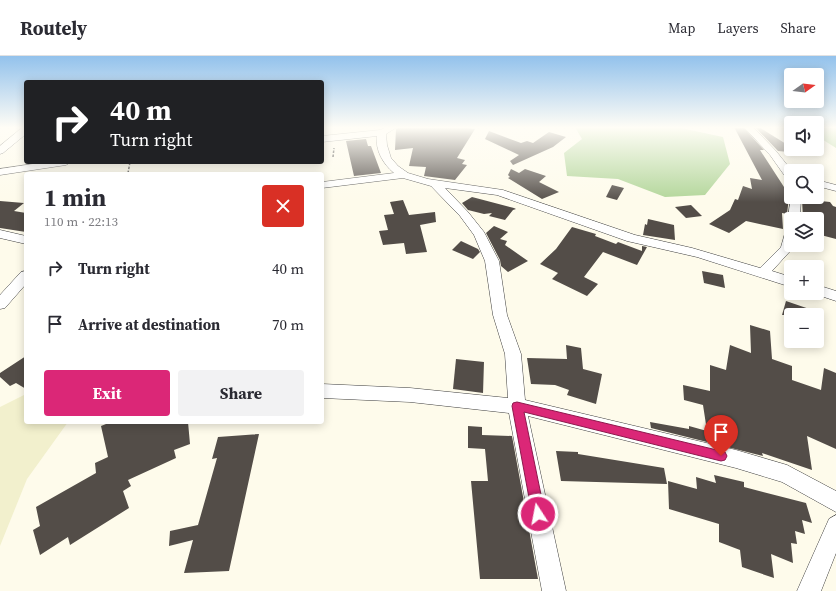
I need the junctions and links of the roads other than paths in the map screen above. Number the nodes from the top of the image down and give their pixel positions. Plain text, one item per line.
1 (384, 152) edge
2 (772, 152) edge
3 (53, 164) edge
4 (784, 168) edge
5 (0, 172) edge
6 (403, 175) junction
7 (435, 184) junction
8 (824, 184) edge
9 (324, 185) edge
10 (836, 188) edge
11 (0, 234) edge
12 (24, 240) edge
13 (784, 251) edge
14 (762, 273) junction
15 (24, 277) edge
16 (784, 280) edge
17 (824, 292) edge
18 (836, 296) edge
19 (0, 304) edge
20 (324, 391) edge
21 (517, 406) junction
22 (836, 502) edge
23 (836, 526) edge
24 (554, 591) edge
25 (809, 591) edge

1 - 6 street
2 - 4 street
3 - 5 street
6 - 7 street
6 - 9 street
7 - 14 street
7 - 21 street
8 - 10 street
11 - 12 street
13 - 14 street
14 - 16 street
15 - 19 street
17 - 18 street
20 - 21 street
21 - 22 street
21 - 24 street
23 - 25 street

